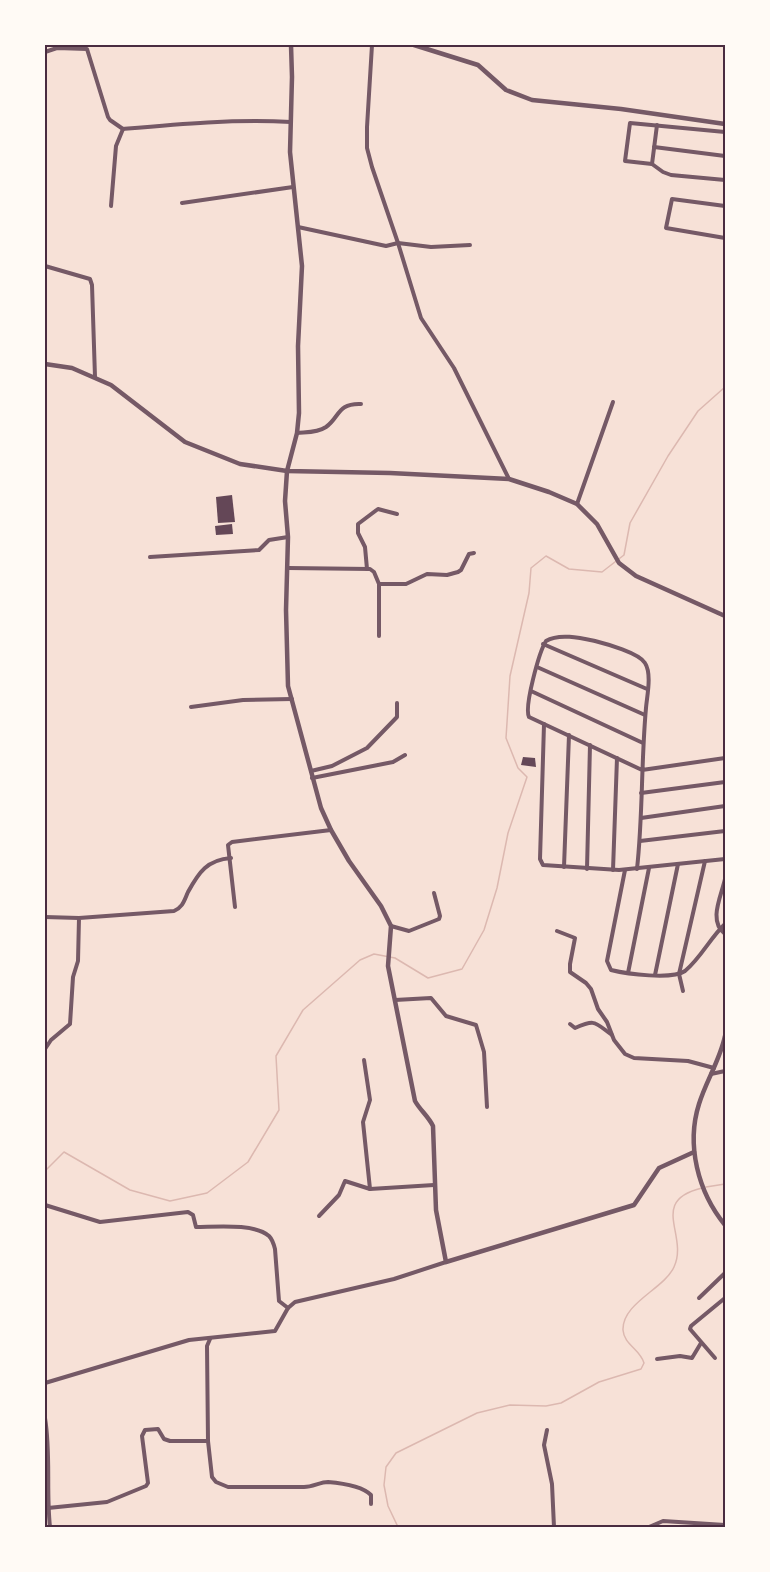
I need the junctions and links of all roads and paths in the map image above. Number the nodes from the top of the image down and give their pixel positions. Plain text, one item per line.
1 (291, 45) edge
2 (372, 45) edge
3 (414, 45) edge
4 (57, 46) edge
5 (45, 52) edge
6 (291, 122) junction
7 (725, 124) edge
8 (657, 125) junction
9 (123, 129) junction
10 (725, 132) edge
11 (654, 147) junction
12 (725, 156) edge
13 (652, 164) junction
14 (725, 180) edge
15 (293, 187) junction
16 (182, 202) dead end
17 (111, 206) dead end
18 (725, 206) edge
19 (297, 227) junction
20 (725, 238) edge
21 (398, 243) junction
22 (470, 245) dead end
23 (45, 266) edge
24 (45, 364) edge
25 (95, 376) junction
26 (613, 402) dead end
27 (361, 404) dead end
28 (297, 433) junction
29 (287, 471) junction
30 (509, 479) junction
31 (578, 504) junction
32 (397, 514) dead end
33 (288, 537) junction
34 (474, 553) dead end
35 (150, 557) dead end
36 (288, 568) junction
37 (368, 569) junction
38 (379, 584) junction
39 (725, 616) edge
40 (379, 636) dead end
41 (543, 644) junction
42 (537, 667) junction
43 (647, 689) junction
44 (531, 692) junction
45 (292, 699) junction
46 (397, 703) dead end
47 (191, 707) dead end
48 (645, 715) junction
49 (544, 724) junction
50 (569, 735) junction
51 (643, 743) junction
52 (590, 745) junction
53 (405, 755) dead end
54 (616, 758) junction
55 (725, 758) edge
56 (642, 770) junction
57 (310, 771) junction
58 (312, 778) junction
59 (725, 782) edge
60 (641, 793) junction
61 (725, 806) edge
62 (641, 818) junction
63 (331, 830) junction
64 (725, 831) edge
65 (640, 842) junction
66 (231, 858) junction
67 (725, 859) edge
68 (705, 861) junction
69 (678, 864) junction
70 (564, 867) junction
71 (649, 868) junction
72 (587, 869) junction
73 (637, 869) junction
74 (613, 870) junction
75 (625, 870) junction
76 (725, 879) edge
77 (434, 893) dead end
78 (235, 908) dead end
79 (45, 917) edge
80 (80, 918) junction
81 (725, 924) edge
82 (391, 926) junction
83 (719, 930) junction
84 (557, 932) dead end
85 (725, 934) edge
86 (628, 973) junction
87 (679, 974) junction
88 (654, 975) junction
89 (683, 991) dead end
90 (395, 1000) junction
91 (570, 1024) dead end
92 (612, 1035) junction
93 (725, 1036) edge
94 (45, 1049) edge
95 (364, 1060) dead end
96 (714, 1068) junction
97 (725, 1071) edge
98 (711, 1074) junction
99 (487, 1107) dead end
100 (694, 1152) junction
101 (434, 1185) junction
102 (370, 1189) junction
103 (45, 1205) edge
104 (319, 1216) dead end
105 (725, 1225) edge
106 (446, 1262) junction
107 (725, 1273) edge
108 (699, 1298) dead end
109 (725, 1299) edge
110 (288, 1308) junction
111 (210, 1338) junction
112 (701, 1343) junction
113 (715, 1358) dead end
114 (657, 1359) dead end
115 (45, 1383) edge
116 (45, 1418) edge
117 (547, 1430) dead end
118 (208, 1441) junction
119 (371, 1504) dead end
120 (48, 1508) junction
121 (725, 1526) edge
122 (50, 1527) edge
123 (554, 1527) edge
124 (649, 1527) edge

1 - 6 street
2 - 21 street
3 - 7 street
4 - 5 street
4 - 9 street
6 - 9 street
6 - 15 street
8 - 10 street
8 - 11 street
8 - 13 street
9 - 17 street
11 - 12 street
11 - 13 street
13 - 14 street
15 - 16 street
15 - 19 street
18 - 20 street
19 - 21 street
19 - 28 street
21 - 22 street
21 - 30 street
23 - 25 street
24 - 25 street
25 - 29 street
26 - 31 street
27 - 28 street
28 - 29 street
29 - 30 street
29 - 33 street
30 - 31 street
31 - 39 street
32 - 37 street
33 - 35 street
33 - 36 street
34 - 38 street
36 - 37 street
36 - 45 street
37 - 38 street
38 - 40 street
41 - 42 street
41 - 43 street
41 - 43 street
42 - 44 street
42 - 48 street
43 - 48 street
44 - 49 street
44 - 51 street
45 - 47 street
45 - 57 street
46 - 57 street
48 - 51 street
49 - 50 street
49 - 70 street
50 - 52 street
50 - 70 street
51 - 56 street
52 - 54 street
52 - 72 street
53 - 58 street
54 - 56 street
54 - 74 street
55 - 56 street
56 - 60 street
57 - 58 street
58 - 63 street
59 - 60 street
60 - 62 street
61 - 62 street
62 - 65 street
63 - 66 street
63 - 82 street
64 - 65 street
65 - 73 street
66 - 78 street
66 - 80 street
67 - 68 street
68 - 69 street
68 - 87 street
69 - 71 street
69 - 88 street
70 - 72 street
71 - 73 street
71 - 86 street
72 - 74 street
73 - 75 street
74 - 75 street
75 - 86 street
76 - 83 street
77 - 82 street
79 - 80 street
80 - 94 street
81 - 83 street
82 - 90 street
83 - 85 street
83 - 87 street
84 - 92 street
86 - 88 street
87 - 88 street
87 - 89 street
90 - 99 street
90 - 101 street
91 - 92 street
92 - 96 street
93 - 96 street
95 - 102 street
96 - 98 street
97 - 98 street
98 - 100 street
100 - 105 street
100 - 106 street
101 - 102 street
101 - 106 street
102 - 104 street
103 - 110 street
106 - 110 street
107 - 108 street
109 - 112 street
110 - 111 street
111 - 115 street
111 - 118 street
112 - 113 street
112 - 114 street
116 - 120 street
117 - 123 street
118 - 119 street
118 - 120 street
120 - 122 street
121 - 124 street

